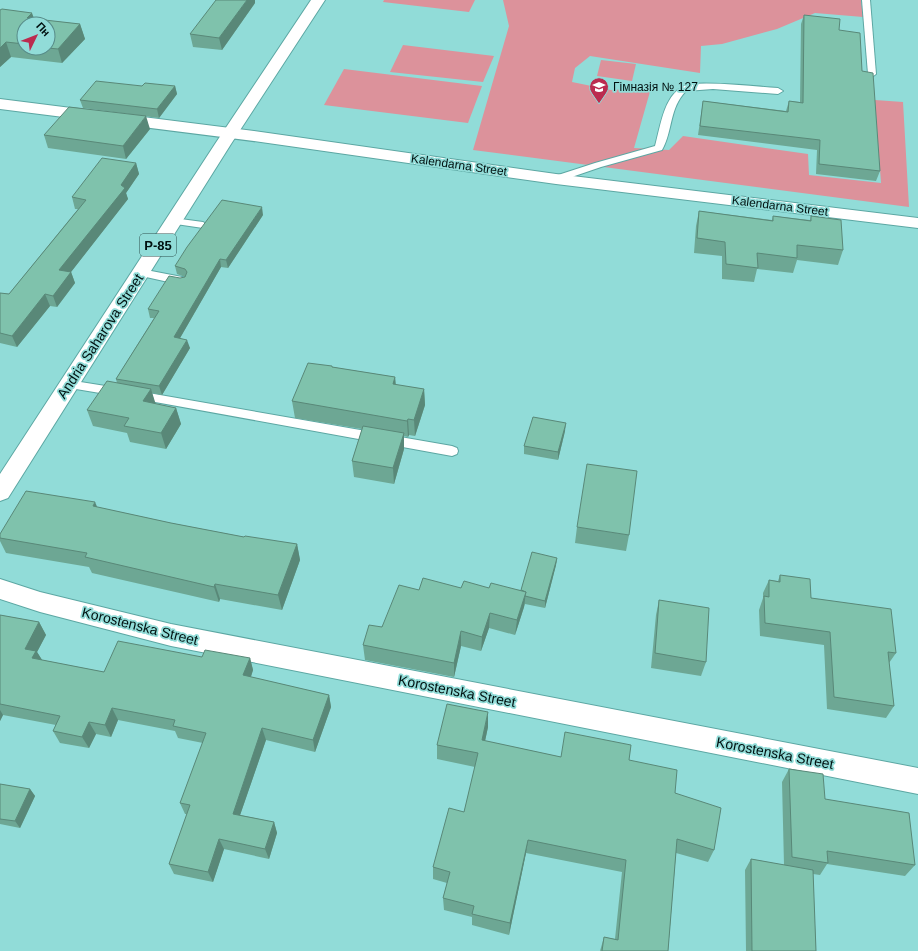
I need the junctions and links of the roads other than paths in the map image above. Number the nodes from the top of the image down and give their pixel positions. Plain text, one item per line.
1 (318, 0) edge
2 (866, 0) edge
3 (872, 74) edge
4 (778, 91) dead end
5 (0, 104) edge
6 (230, 133) junction
7 (556, 179) junction
8 (173, 221) junction
9 (918, 223) edge
10 (204, 225) edge
11 (140, 273) junction
12 (182, 281) edge
13 (68, 384) junction
14 (452, 451) dead end
15 (0, 492) edge
16 (0, 588) edge
17 (918, 781) edge

1 - 6 street, Andria Saharova Street / Р-85
2 - 3 lane
4 - 7 lane
5 - 6 street, Kalendarna Street
6 - 7 street, Kalendarna Street
6 - 8 street, Andria Saharova Street / Р-85
7 - 9 street, Kalendarna Street
8 - 10 lane
8 - 11 street, Andria Saharova Street / Р-85
11 - 12 lane
11 - 13 street, Andria Saharova Street / Р-85
13 - 14 lane
13 - 15 street, Andria Saharova Street / Р-85
16 - 17 street, Korostenska Street

